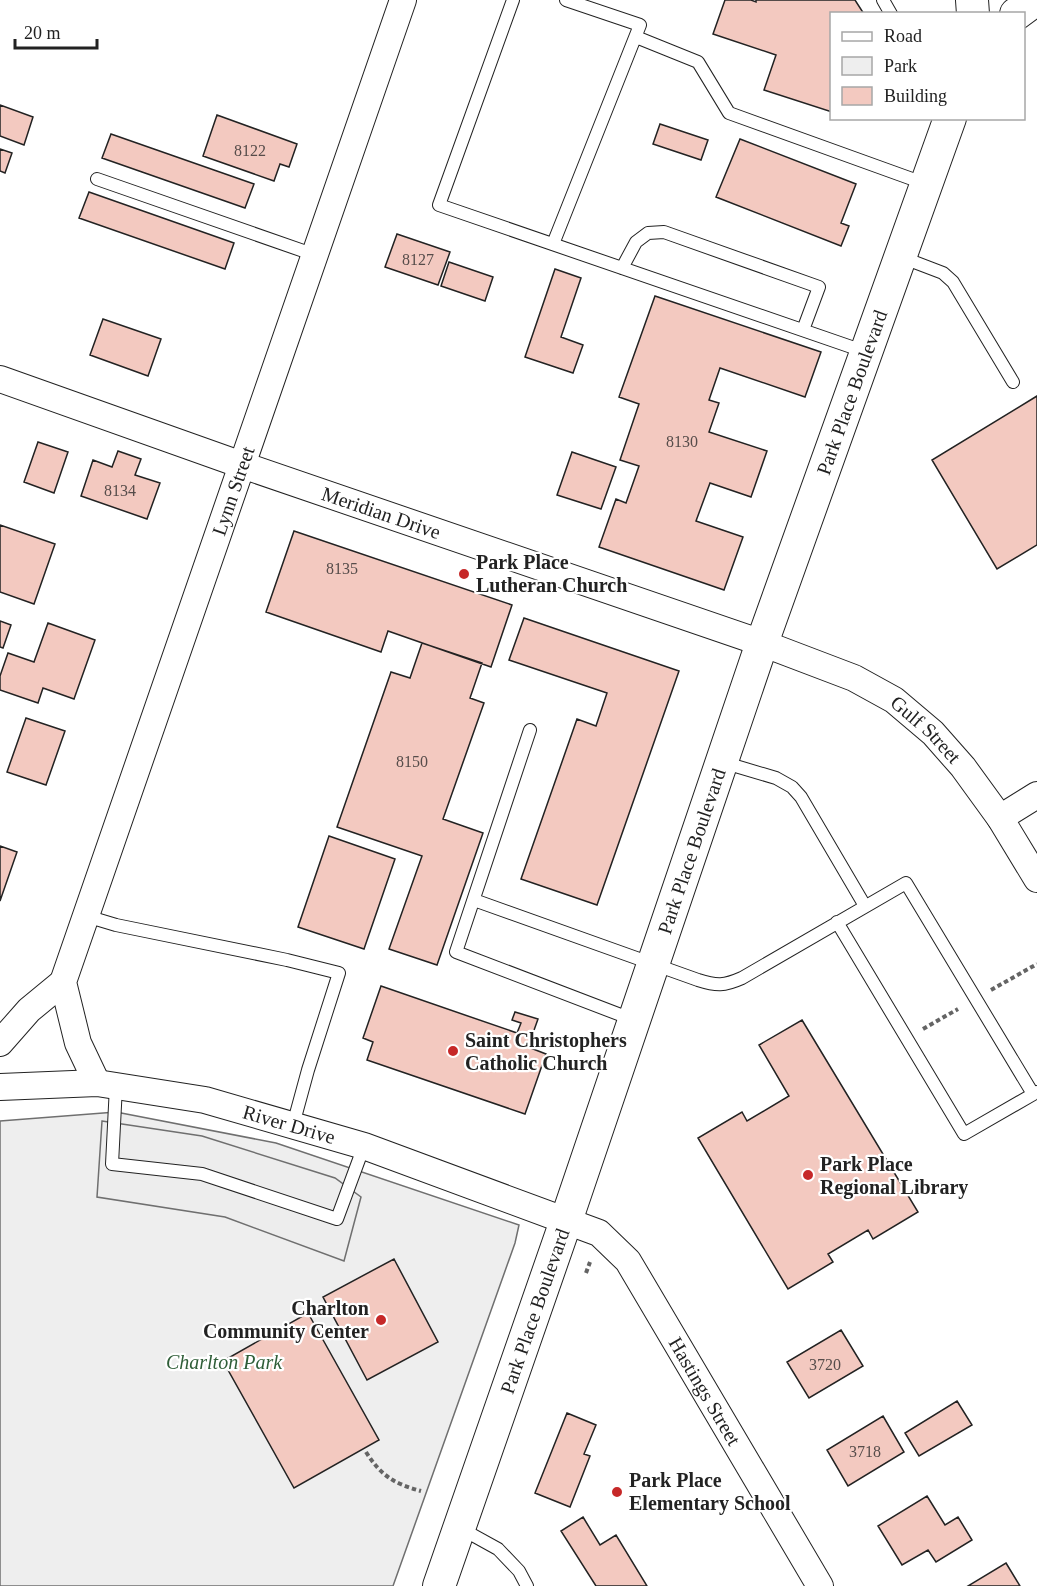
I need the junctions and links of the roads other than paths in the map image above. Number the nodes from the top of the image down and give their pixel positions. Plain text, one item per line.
1 (403, 0) edge
2 (513, 0) edge
3 (566, 0) edge
4 (1035, 0) edge
5 (1019, 12) edge
6 (636, 37) junction
7 (949, 120) edge
8 (98, 179) dead end
9 (927, 185) junction
10 (553, 244) junction
11 (315, 255) junction
12 (901, 257) junction
13 (622, 268) junction
14 (803, 330) junction
15 (867, 352) junction
16 (0, 379) edge
17 (1013, 382) dead end
18 (242, 465) junction
19 (762, 643) junction
20 (530, 730) dead end
21 (722, 762) junction
22 (1037, 795) edge
23 (1000, 818) junction
24 (1037, 879) edge
25 (474, 900) junction
26 (865, 906) junction
27 (86, 916) junction
28 (837, 922) junction
29 (653, 965) junction
30 (63, 982) junction
31 (635, 1020) junction
32 (0, 1043) edge
33 (106, 1084) junction
34 (0, 1087) edge
35 (1035, 1093) edge
36 (293, 1125) junction
37 (364, 1146) junction
38 (566, 1221) junction
39 (460, 1528) junction
40 (439, 1586) edge
41 (527, 1586) edge
42 (820, 1586) edge

1 - 11 street, Lynn Street
2 - 10 lane
3 - 6 lane
4 - 5 street
6 - 9 lane
6 - 10 lane
7 - 9 street, Park Place Boulevard
8 - 11 lane
9 - 12 street, Park Place Boulevard
10 - 13 lane
11 - 18 street, Lynn Street
12 - 15 street, Park Place Boulevard
12 - 17 lane
13 - 14 lane
13 - 14 lane
14 - 15 lane
15 - 19 street, Park Place Boulevard
16 - 18 street, Meridian Drive
18 - 19 street, Meridian Drive
18 - 27 street, Lynn Street
19 - 21 street, Park Place Boulevard
19 - 23 street, Gulf Street
20 - 25 lane
21 - 26 lane
21 - 29 street, Park Place Boulevard
22 - 23 street
23 - 24 street, Gulf Street
25 - 29 lane
25 - 31 lane
26 - 28 lane
26 - 35 lane
27 - 30 street, Lynn Street
27 - 36 lane
28 - 29 lane
28 - 35 lane
29 - 31 street, Park Place Boulevard
30 - 32 street
30 - 33 street
31 - 38 street, Park Place Boulevard
33 - 34 street, River Drive
33 - 36 street, River Drive
33 - 37 lane
36 - 37 street, River Drive
37 - 38 street, River Drive
38 - 39 street, Park Place Boulevard
38 - 42 street, Hastings Street
39 - 40 street, Park Place Boulevard
39 - 41 lane

